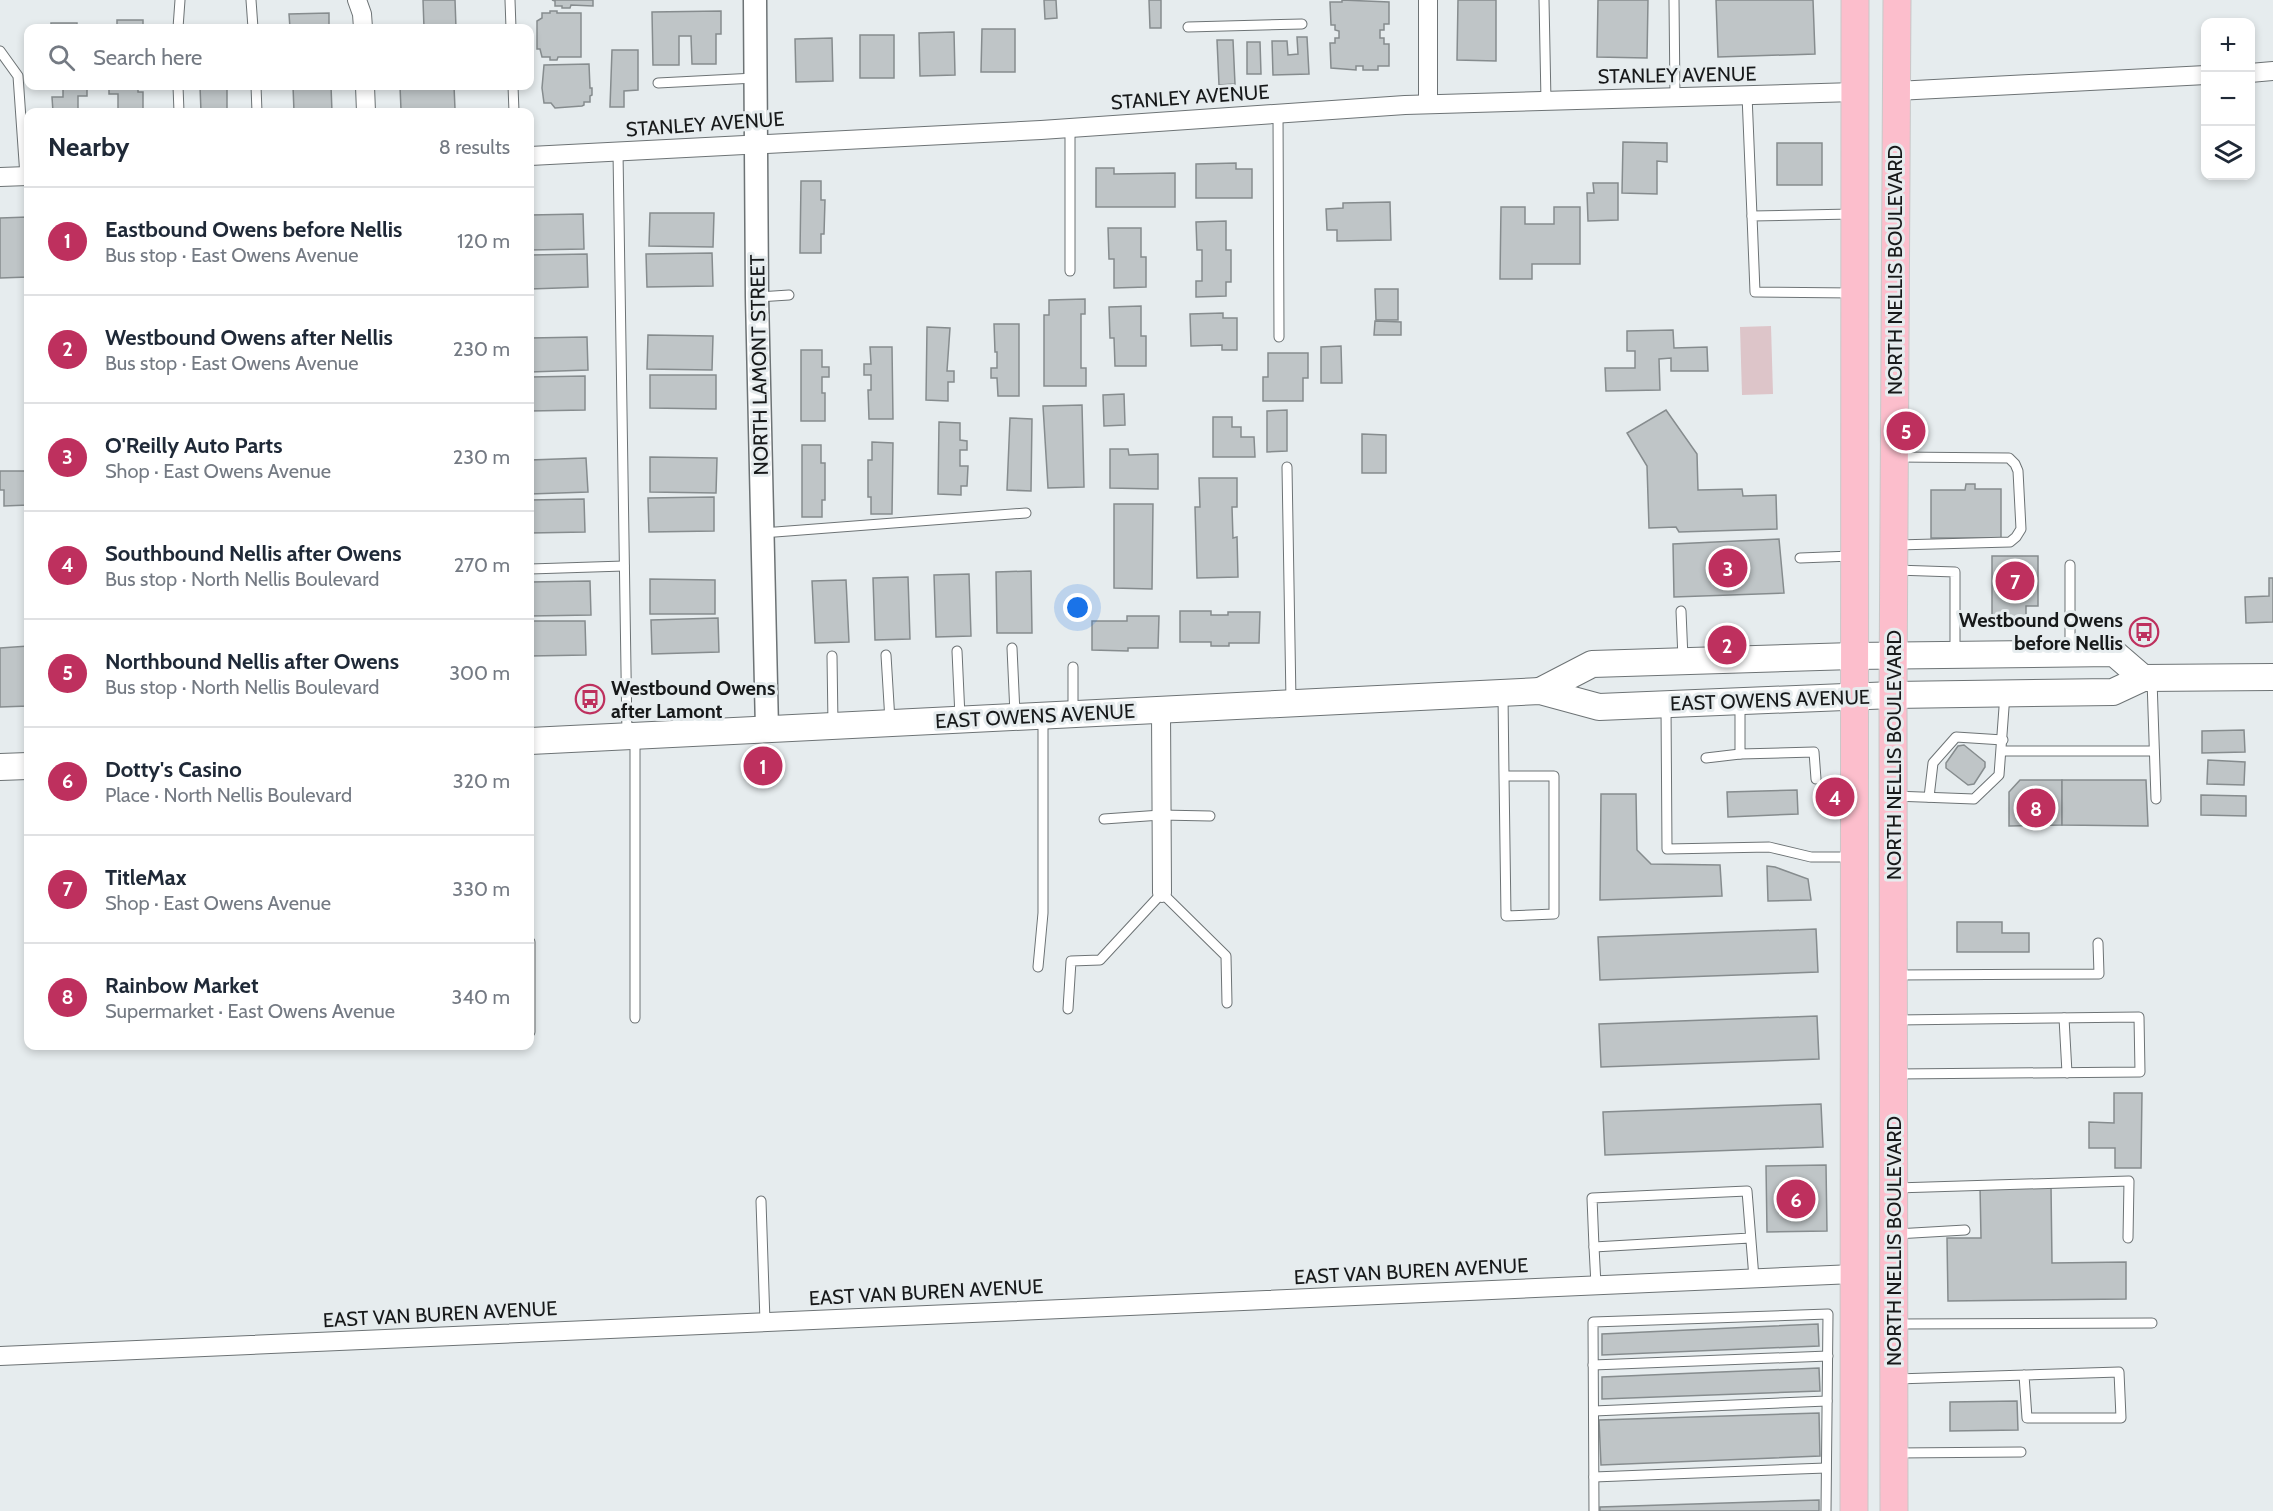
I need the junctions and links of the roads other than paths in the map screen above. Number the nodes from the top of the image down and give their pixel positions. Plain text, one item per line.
1 (180, 0) edge
2 (251, 0) edge
3 (357, 0) edge
4 (510, 0) edge
5 (756, 0) edge
6 (1428, 0) edge
7 (1544, 0) edge
8 (1674, 0) edge
9 (1855, 0) edge
10 (1897, 0) edge
11 (178, 24) edge
12 (253, 24) edge
13 (363, 24) edge
14 (511, 24) edge
15 (1302, 24) dead end
16 (1188, 27) dead end
17 (0, 51) edge
18 (2273, 71) edge
19 (2255, 73) edge
20 (2201, 75) edge
21 (756, 78) junction
22 (658, 83) dead end
23 (178, 90) edge
24 (256, 90) edge
25 (365, 90) edge
26 (513, 90) edge
27 (1896, 91) junction
28 (1855, 92) junction
29 (1747, 95) junction
30 (1675, 97) junction
31 (1546, 100) junction
32 (1428, 104) junction
33 (178, 108) edge
34 (257, 108) edge
35 (366, 108) edge
36 (514, 108) edge
37 (1278, 114) junction
38 (1070, 128) junction
39 (24, 143) edge
40 (756, 143) junction
41 (618, 152) junction
42 (534, 156) edge
43 (24, 176) edge
44 (0, 177) edge
45 (1854, 214) junction
46 (1752, 216) junction
47 (1070, 271) dead end
48 (1854, 293) junction
49 (789, 295) dead end
50 (757, 297) junction
51 (1279, 337) dead end
52 (1894, 456) junction
53 (1287, 467) dead end
54 (1026, 513) dead end
55 (762, 533) junction
56 (1854, 556) junction
57 (1800, 558) dead end
58 (1894, 558) junction
59 (2070, 565) dead end
60 (624, 567) junction
61 (534, 569) edge
62 (1681, 611) dead end
63 (1012, 648) dead end
64 (957, 651) dead end
65 (2070, 654) junction
66 (1893, 655) junction
67 (1954, 655) junction
68 (832, 656) dead end
69 (886, 656) dead end
70 (1853, 656) junction
71 (1683, 661) junction
72 (1073, 667) dead end
73 (2273, 676) edge
74 (2148, 678) junction
75 (1540, 691) junction
76 (1503, 693) junction
77 (2005, 694) junction
78 (1893, 695) junction
79 (1853, 696) junction
80 (1740, 701) junction
81 (1291, 703) junction
82 (1666, 704) junction
83 (1161, 710) junction
84 (1073, 714) junction
85 (1043, 716) junction
86 (1015, 717) junction
87 (960, 720) junction
88 (890, 723) junction
89 (834, 726) junction
90 (767, 729) junction
91 (631, 736) junction
92 (2003, 740) junction
93 (534, 741) edge
94 (2002, 751) junction
95 (2154, 751) junction
96 (1740, 754) junction
97 (1706, 758) dead end
98 (24, 766) edge
99 (0, 767) edge
100 (1504, 776) junction
101 (1816, 779) dead end
102 (1893, 796) junction
103 (1929, 797) junction
104 (2156, 799) dead end
105 (1161, 815) junction
106 (1210, 816) dead end
107 (1104, 819) dead end
108 (1853, 857) junction
109 (1162, 893) junction
110 (2098, 943) dead end
111 (1038, 967) dead end
112 (1893, 975) junction
113 (1227, 1003) dead end
114 (1068, 1009) dead end
115 (635, 1018) dead end
116 (2064, 1018) junction
117 (1893, 1020) junction
118 (2067, 1073) junction
119 (1894, 1074) junction
120 (1894, 1188) junction
121 (761, 1201) dead end
122 (1965, 1230) dead end
123 (1894, 1234) junction
124 (1750, 1238) junction
125 (2128, 1238) dead end
126 (1594, 1247) junction
127 (1854, 1274) junction
128 (1754, 1278) junction
129 (1596, 1285) junction
130 (765, 1322) junction
131 (2152, 1323) dead end
132 (1894, 1324) junction
133 (0, 1356) edge
134 (1828, 1356) junction
135 (1593, 1365) junction
136 (2024, 1375) junction
137 (1894, 1379) junction
138 (1827, 1401) junction
139 (1594, 1411) junction
140 (1894, 1444) junction
141 (2020, 1452) dead end
142 (1826, 1468) junction
143 (1594, 1477) junction
144 (1594, 1511) edge
145 (1826, 1511) edge
146 (1854, 1511) edge
147 (1894, 1511) edge

1 - 11 lane
2 - 12 lane
3 - 13 street
4 - 14 lane
5 - 21 street, NORTH LAMONT STREET
6 - 32 street
7 - 31 lane
8 - 30 lane
9 - 28 main road, NORTH NELLIS BOULEVARD
10 - 27 main road, NORTH NELLIS BOULEVARD
15 - 16 lane
17 - 39 lane
18 - 19 street
20 - 27 street
21 - 22 lane
21 - 40 street, NORTH LAMONT STREET
23 - 33 lane
24 - 34 lane
25 - 35 street
26 - 36 lane
27 - 52 main road, NORTH NELLIS BOULEVARD
28 - 29 street, STANLEY AVENUE
28 - 45 main road, NORTH NELLIS BOULEVARD
29 - 30 street, STANLEY AVENUE
29 - 46 lane
30 - 31 street, STANLEY AVENUE
31 - 32 street, STANLEY AVENUE
32 - 37 street, STANLEY AVENUE
37 - 38 street, STANLEY AVENUE
37 - 51 lane
38 - 40 street, STANLEY AVENUE
38 - 47 lane
40 - 41 street, STANLEY AVENUE
40 - 50 street, NORTH LAMONT STREET
41 - 42 street, STANLEY AVENUE
41 - 60 lane
43 - 44 street
45 - 46 lane
45 - 48 main road, NORTH NELLIS BOULEVARD
46 - 48 lane
48 - 56 main road, NORTH NELLIS BOULEVARD
49 - 50 lane
50 - 55 street, NORTH LAMONT STREET
52 - 58 main road, NORTH NELLIS BOULEVARD
52 - 58 lane
53 - 81 lane
54 - 55 lane
55 - 90 street, NORTH LAMONT STREET
56 - 57 lane
56 - 70 main road, NORTH NELLIS BOULEVARD
58 - 66 main road, NORTH NELLIS BOULEVARD
58 - 67 lane
59 - 65 lane
60 - 61 lane
60 - 91 lane
62 - 71 lane
63 - 86 lane
64 - 87 lane
65 - 67 main road, EAST OWENS AVENUE
65 - 74 main road, EAST OWENS AVENUE
66 - 67 main road, EAST OWENS AVENUE
66 - 70 main road, EAST OWENS AVENUE
66 - 78 main road, NORTH NELLIS BOULEVARD
68 - 89 lane
69 - 88 lane
70 - 71 main road, EAST OWENS AVENUE
70 - 79 main road, NORTH NELLIS BOULEVARD
71 - 75 main road, EAST OWENS AVENUE
72 - 84 lane
73 - 74 main road, EAST OWENS AVENUE
74 - 77 main road, EAST OWENS AVENUE
74 - 95 lane
75 - 76 main road, EAST OWENS AVENUE
75 - 82 main road, EAST OWENS AVENUE
76 - 81 main road, EAST OWENS AVENUE
76 - 100 lane
77 - 78 main road, EAST OWENS AVENUE
77 - 92 lane
78 - 79 main road, EAST OWENS AVENUE
78 - 102 main road, NORTH NELLIS BOULEVARD
79 - 80 main road, EAST OWENS AVENUE
79 - 108 main road, NORTH NELLIS BOULEVARD
80 - 82 main road, EAST OWENS AVENUE
80 - 96 lane
81 - 83 main road, EAST OWENS AVENUE
82 - 108 lane
83 - 84 main road, EAST OWENS AVENUE
83 - 105 street
84 - 85 main road, EAST OWENS AVENUE
85 - 86 main road, EAST OWENS AVENUE
85 - 111 lane
86 - 87 main road, EAST OWENS AVENUE
87 - 88 main road, EAST OWENS AVENUE
88 - 89 main road, EAST OWENS AVENUE
89 - 90 main road, EAST OWENS AVENUE
90 - 91 main road, EAST OWENS AVENUE
91 - 93 main road, EAST OWENS AVENUE
91 - 115 lane
92 - 94 lane
92 - 103 lane
94 - 95 lane
94 - 103 lane
95 - 104 lane
96 - 97 lane
96 - 101 lane
98 - 99 main road
100 - 100 lane
102 - 103 lane
102 - 112 main road, NORTH NELLIS BOULEVARD
105 - 106 lane
105 - 107 lane
105 - 109 street
108 - 127 main road, NORTH NELLIS BOULEVARD
109 - 113 lane
109 - 114 lane
110 - 112 lane
112 - 117 main road, NORTH NELLIS BOULEVARD
116 - 117 lane
116 - 118 lane
116 - 118 lane
117 - 119 main road, NORTH NELLIS BOULEVARD
118 - 119 lane
119 - 120 main road, NORTH NELLIS BOULEVARD
120 - 123 main road, NORTH NELLIS BOULEVARD
120 - 125 lane
121 - 130 lane
122 - 123 lane
123 - 132 main road, NORTH NELLIS BOULEVARD
124 - 126 lane
124 - 126 lane
124 - 128 lane
126 - 129 lane
127 - 128 street, EAST VAN BUREN AVENUE
127 - 140 main road
127 - 146 main road, NORTH NELLIS BOULEVARD
128 - 129 street, EAST VAN BUREN AVENUE
129 - 130 street, EAST VAN BUREN AVENUE
130 - 133 street, EAST VAN BUREN AVENUE
131 - 132 lane
132 - 137 main road, NORTH NELLIS BOULEVARD
134 - 135 lane
134 - 135 lane
134 - 138 lane
135 - 139 lane
136 - 136 lane
136 - 137 lane
137 - 140 main road, NORTH NELLIS BOULEVARD
138 - 139 lane
138 - 142 lane
139 - 143 lane
140 - 141 lane
140 - 147 main road, NORTH NELLIS BOULEVARD
142 - 143 lane
142 - 145 lane
143 - 144 lane

